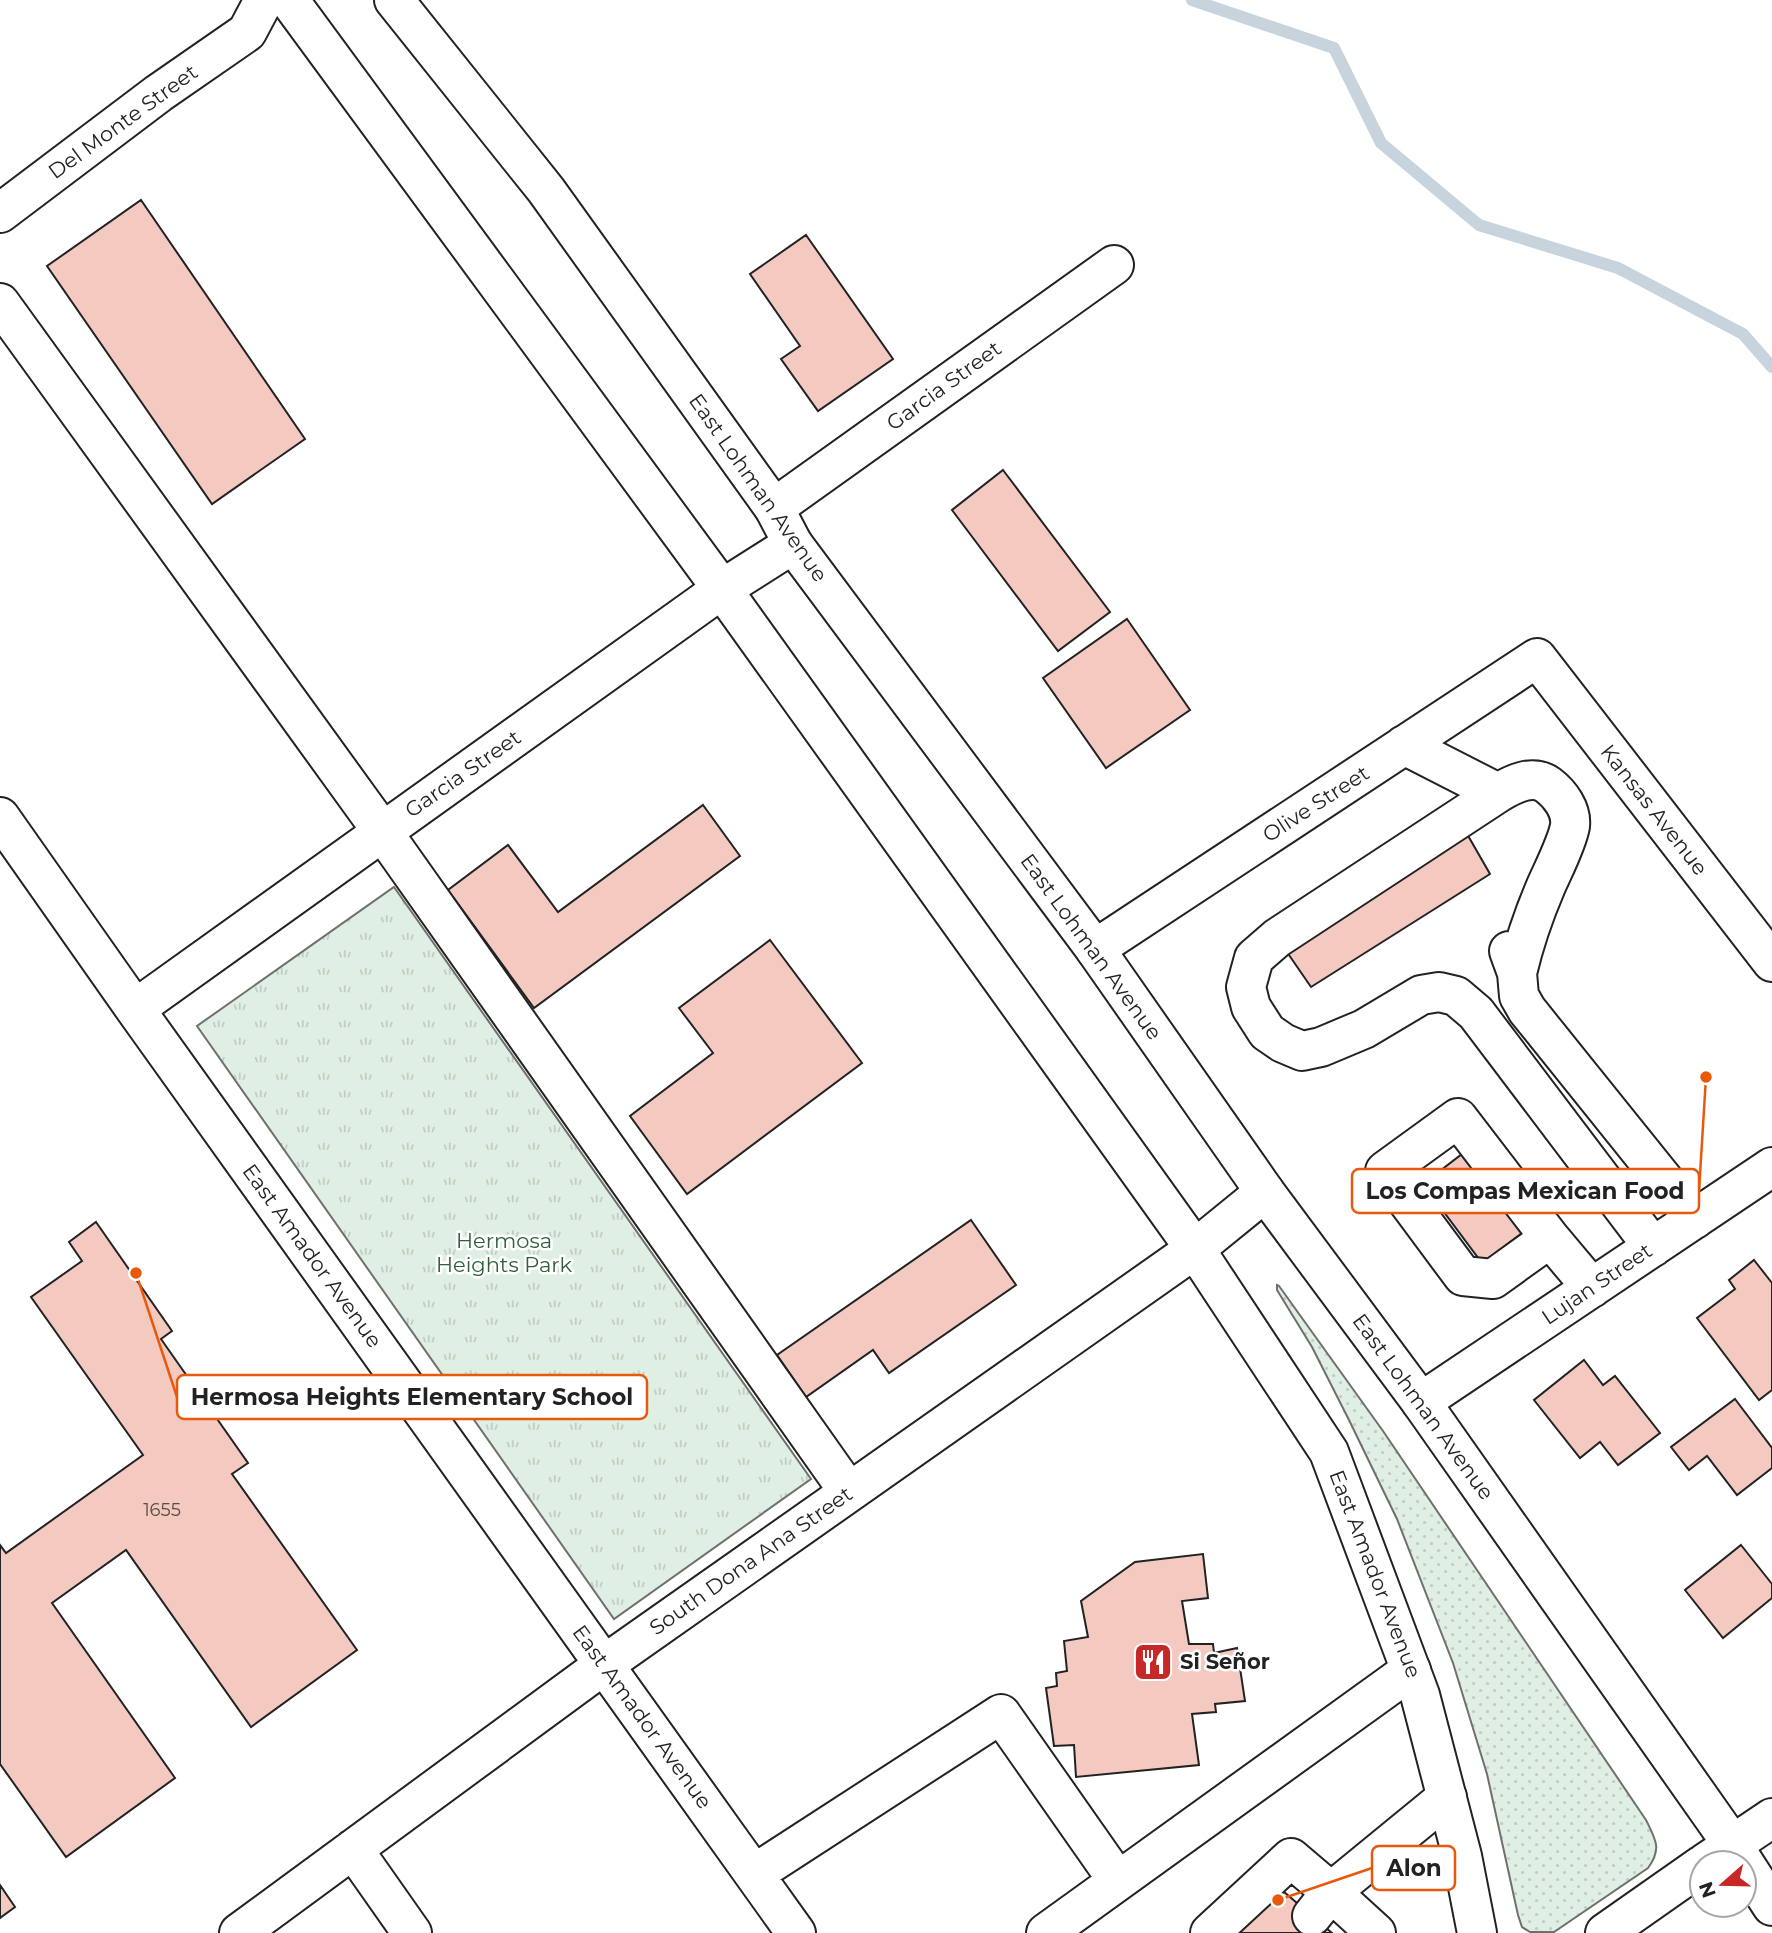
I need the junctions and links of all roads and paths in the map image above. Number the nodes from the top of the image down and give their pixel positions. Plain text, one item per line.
1 (289, 0) edge
2 (394, 0) edge
3 (256, 16) edge
4 (0, 213) edge
5 (1114, 265) dead end
6 (0, 303) edge
7 (774, 508) junction
8 (793, 544) junction
9 (722, 589) junction
10 (1537, 658) joint
11 (1404, 746) junction
12 (1498, 793) junction
13 (0, 817) edge
14 (382, 831) junction
15 (1095, 949) junction
16 (1772, 962) edge
17 (135, 1009) junction
18 (1772, 1167) edge
19 (1265, 1192) junction
20 (1695, 1219) junction
21 (1550, 1238) dead end
22 (1653, 1247) junction
23 (1195, 1249) junction
24 (1592, 1288) junction
25 (1421, 1402) junction
26 (849, 1492) junction
27 (605, 1664) junction
28 (1411, 1670) junction
29 (1447, 1797) junction
30 (1772, 1818) edge
31 (353, 1849) junction
32 (1708, 1849) edge
33 (1725, 1849) edge
34 (754, 1874) junction
35 (1688, 1875) edge
36 (1118, 1881) junction
37 (1758, 1894) edge
38 (1322, 1904) junction
39 (1772, 1906) edge
40 (239, 1933) edge
41 (412, 1933) edge
42 (796, 1933) edge
43 (1046, 1933) edge
44 (1210, 1933) edge
45 (1376, 1933) edge
46 (1477, 1933) edge
47 (1605, 1933) edge

1 - 9 street
2 - 7 street, East Lohman Avenue
3 - 4 street, Del Monte Street
5 - 7 street, Garcia Street
6 - 14 street
7 - 8 street, East Lohman Avenue
8 - 9 street, Garcia Street
8 - 15 street, East Lohman Avenue
9 - 14 street, Garcia Street
9 - 23 street
10 - 11 street, Olive Street
10 - 16 street, Kansas Avenue
11 - 12 street
11 - 15 street, Olive Street
12 - 20 street
12 - 22 street
13 - 17 street, East Amador Avenue
14 - 17 street, Garcia Street
14 - 26 street
15 - 19 street, East Lohman Avenue
17 - 27 street, East Amador Avenue
18 - 20 street, Lujan Street
19 - 23 street, South Dona Ana Street
19 - 25 street, East Lohman Avenue
20 - 22 street, Lujan Street
21 - 24 street
22 - 24 street, Lujan Street
23 - 26 street, South Dona Ana Street
23 - 28 street, East Amador Avenue
24 - 25 street, Lujan Street
25 - 32 street, East Lohman Avenue
26 - 27 street, South Dona Ana Street
27 - 31 street, South Dona Ana Street
27 - 34 street, East Amador Avenue
28 - 29 street, East Amador Avenue
28 - 36 street
29 - 38 street
29 - 46 street, East Amador Avenue
30 - 33 street
31 - 40 street, South Dona Ana Street
31 - 41 street
34 - 36 street
34 - 42 street, East Amador Avenue
35 - 47 street
36 - 43 street
37 - 39 street, East Lohman Avenue
38 - 44 street
38 - 45 street

